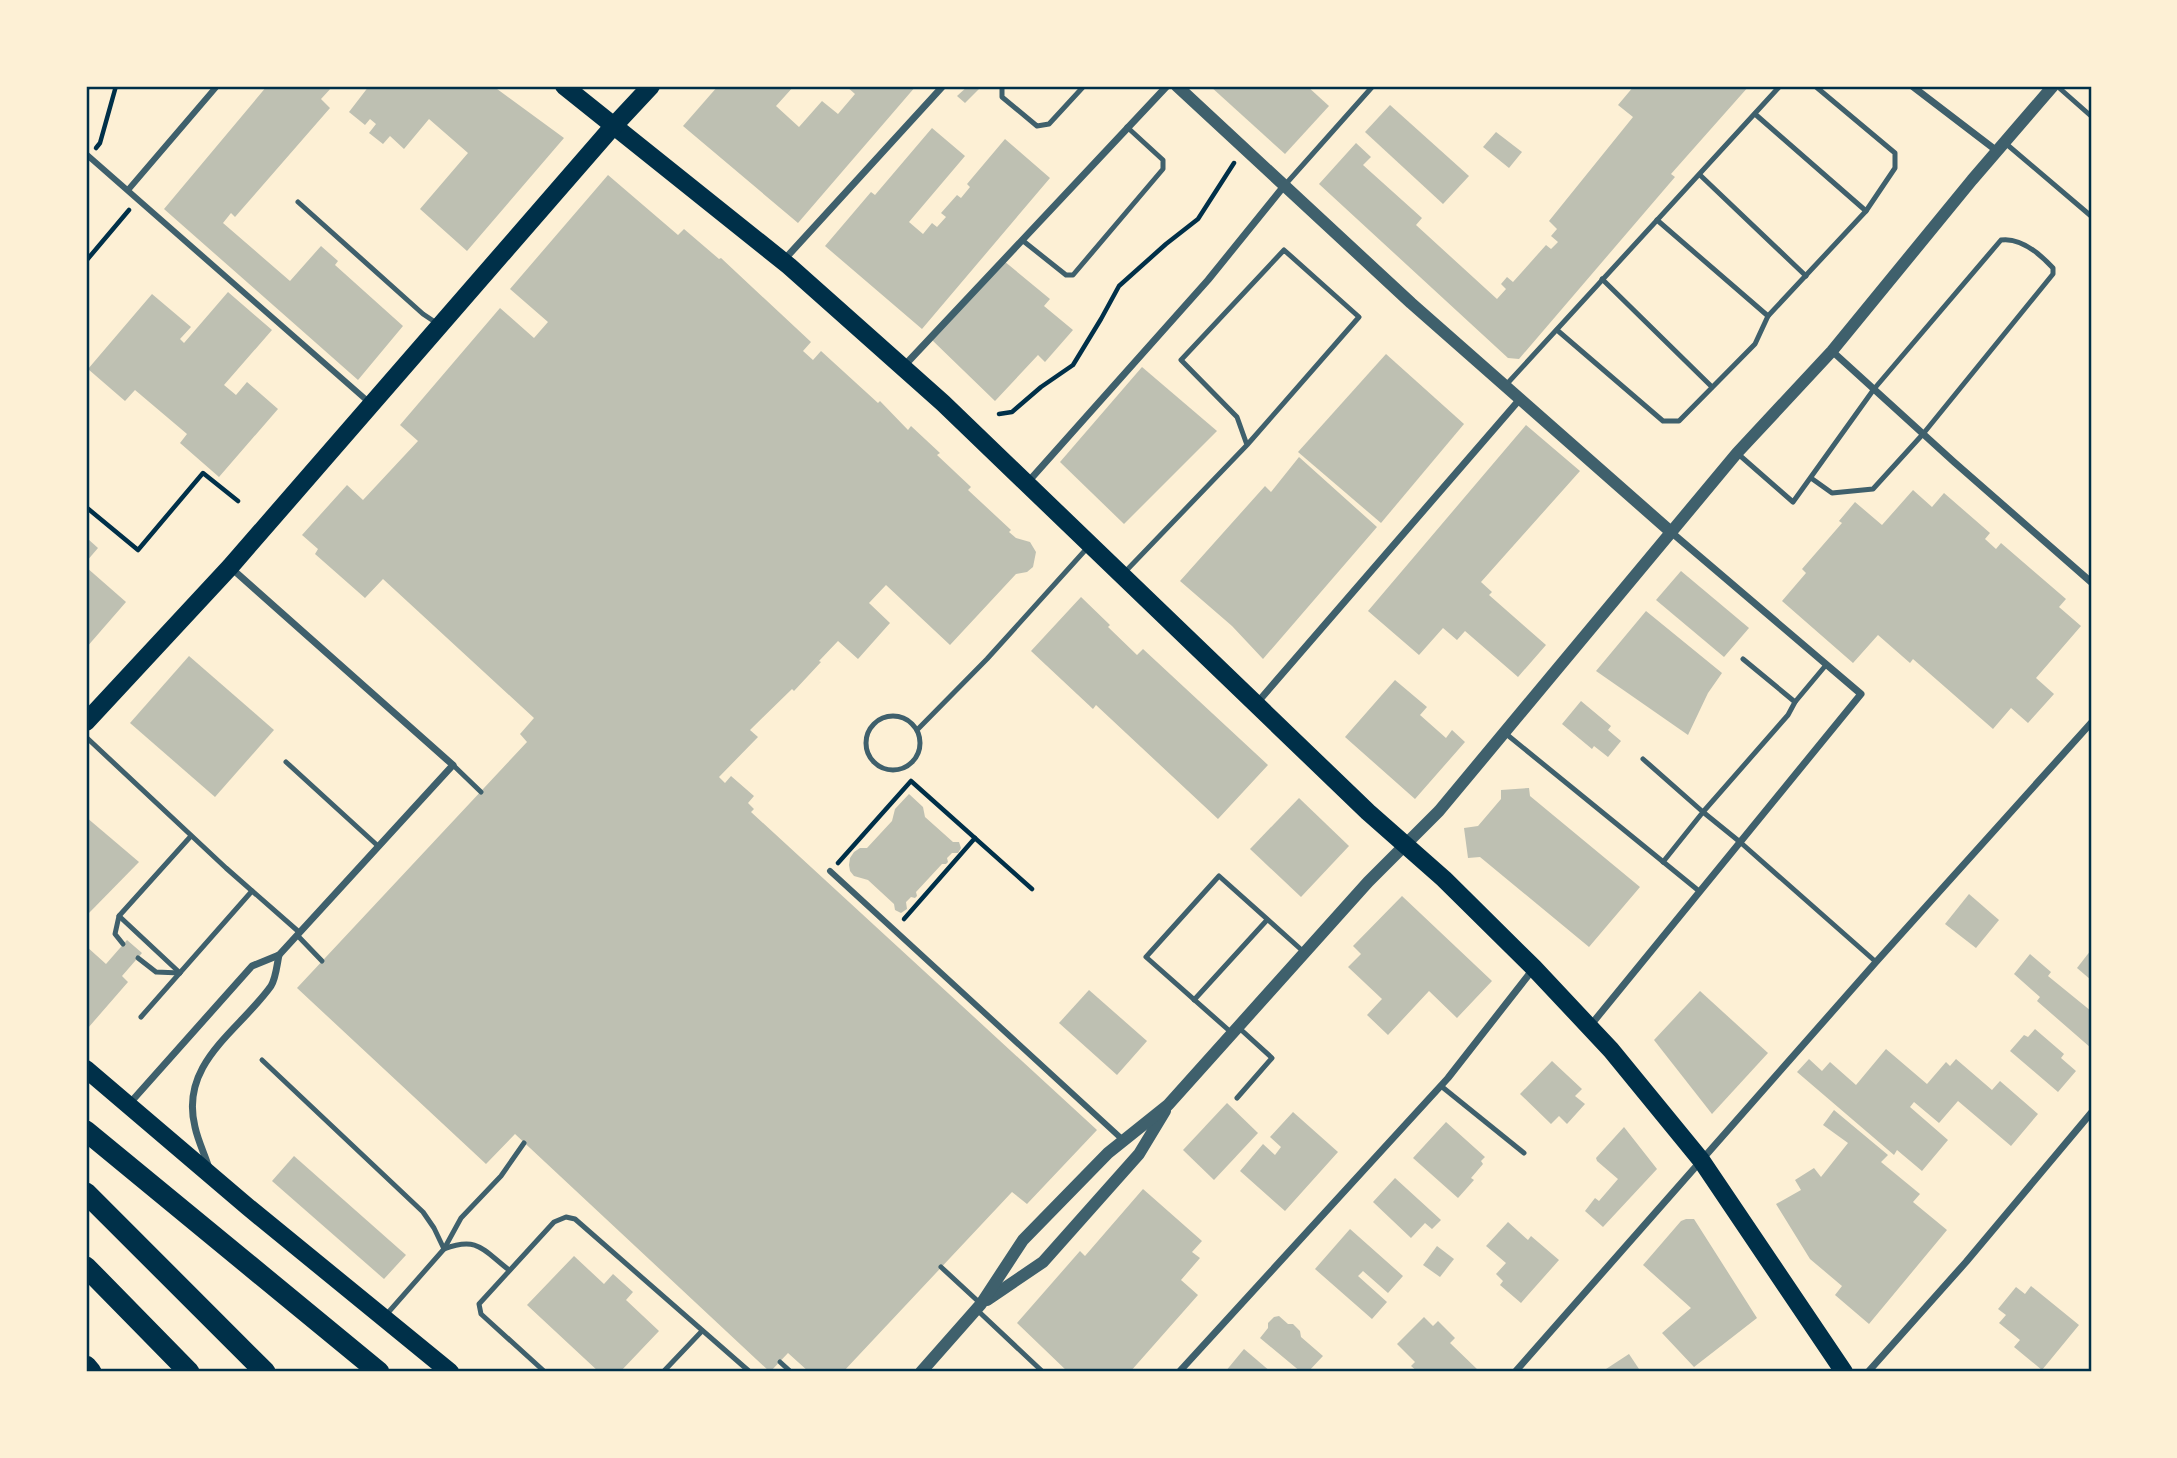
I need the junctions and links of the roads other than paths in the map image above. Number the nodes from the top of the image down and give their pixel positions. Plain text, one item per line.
1 (217, 86) edge
2 (564, 86) edge
3 (651, 86) edge
4 (943, 86) edge
5 (1002, 86) edge
6 (1084, 86) edge
7 (1167, 86) edge
8 (1177, 86) edge
9 (1373, 86) edge
10 (1780, 86) edge
11 (1815, 86) edge
12 (1912, 86) edge
13 (2055, 86) edge
14 (1755, 114) junction
15 (2091, 116) edge
16 (614, 125) junction
17 (1127, 127) junction
18 (2000, 147) junction
19 (88, 156) edge
20 (1700, 175) junction
21 (1284, 186) junction
22 (128, 190) junction
23 (298, 202) dead end
24 (1866, 211) junction
25 (2091, 216) edge
26 (1657, 220) junction
27 (1022, 240) junction
28 (783, 261) junction
29 (1806, 275) junction
30 (1602, 279) junction
31 (1768, 316) junction
32 (441, 326) junction
33 (1557, 330) junction
34 (1832, 351) junction
35 (903, 367) junction
36 (1505, 386) junction
37 (1712, 387) junction
38 (1874, 389) junction
39 (1520, 399) junction
40 (372, 405) junction
41 (1923, 434) junction
42 (1247, 444) junction
43 (1738, 453) junction
44 (1811, 478) junction
45 (1027, 484) junction
46 (1671, 532) junction
47 (1090, 546) junction
48 (230, 567) junction
49 (1121, 576) junction
50 (2091, 582) edge
51 (1743, 659) dead end
52 (1826, 665) junction
53 (1795, 702) junction
54 (1256, 704) junction
55 (86, 722) edge
56 (2091, 723) edge
57 (917, 730) junction
58 (1505, 733) junction
59 (86, 737) edge
60 (1643, 760) dead end
61 (286, 762) dead end
62 (453, 765) junction
63 (481, 792) dead end
64 (1703, 812) junction
65 (191, 836) junction
66 (1740, 842) junction
67 (1405, 845) junction
68 (378, 846) junction
69 (1663, 862) junction
70 (830, 871) road end
71 (252, 891) junction
72 (1699, 891) junction
73 (119, 916) junction
74 (1267, 919) junction
75 (298, 933) junction
76 (123, 944) dead end
77 (1304, 953) junction
78 (279, 955) junction
79 (138, 958) dead end
80 (322, 961) dead end
81 (1876, 962) junction
82 (1534, 968) junction
83 (180, 973) junction
84 (1194, 1000) junction
85 (141, 1017) dead end
86 (1589, 1026) junction
87 (1235, 1030) junction
88 (262, 1060) dead end
89 (86, 1069) edge
90 (1441, 1086) junction
91 (1237, 1098) dead end
92 (128, 1105) junction
93 (1168, 1105) junction
94 (2091, 1113) edge
95 (86, 1131) edge
96 (1124, 1140) junction
97 (524, 1143) dead end
98 (1524, 1153) dead end
99 (1701, 1160) junction
100 (212, 1177) junction
101 (86, 1193) edge
102 (444, 1249) junction
103 (86, 1267) edge
104 (942, 1267) dead end
105 (509, 1270) junction
106 (979, 1306) junction
107 (384, 1318) junction
108 (702, 1332) junction
109 (780, 1362) dead end
110 (86, 1366) edge
111 (91, 1372) edge
112 (189, 1372) edge
113 (265, 1372) edge
114 (379, 1372) edge
115 (450, 1372) edge
116 (545, 1372) edge
117 (663, 1372) edge
118 (750, 1372) edge
119 (790, 1372) edge
120 (921, 1372) edge
121 (1043, 1372) edge
122 (1179, 1372) edge
123 (1515, 1372) edge
124 (1844, 1372) edge
125 (1868, 1372) edge

1 - 22 street
2 - 16 main road
3 - 16 main road
4 - 28 street
5 - 6 lane
7 - 17 street
8 - 21 street
9 - 21 lane
10 - 14 lane
11 - 24 lane
12 - 18 street
13 - 15 lane
13 - 18 street
14 - 20 lane
14 - 24 lane
16 - 28 main road
16 - 32 main road
17 - 27 street
17 - 27 lane
18 - 25 lane
18 - 34 street
19 - 22 street
20 - 26 lane
20 - 29 lane
21 - 36 street
21 - 45 street
22 - 40 street
23 - 32 lane
24 - 29 lane
26 - 30 lane
26 - 31 lane
27 - 35 street
28 - 35 main road
29 - 31 lane
30 - 33 lane
30 - 37 lane
31 - 37 lane
32 - 40 main road
33 - 36 lane
33 - 37 lane
34 - 38 street
34 - 43 street
35 - 45 main road
36 - 39 street
38 - 41 street
38 - 41 lane
38 - 44 lane
39 - 46 street
39 - 54 street
40 - 48 main road
41 - 44 lane
41 - 50 street
42 - 42 lane
42 - 49 lane
43 - 44 lane
43 - 46 street
45 - 47 main road
46 - 52 street
46 - 58 street
47 - 49 main road
47 - 57 lane
48 - 55 main road
48 - 62 street
49 - 54 main road
51 - 53 lane
52 - 53 lane
52 - 66 street
53 - 64 lane
54 - 67 main road
56 - 81 street
57 - 57 lane
58 - 67 street
58 - 69 lane
59 - 65 lane
60 - 64 lane
61 - 68 lane
62 - 63 lane
62 - 68 street
64 - 66 lane
64 - 69 lane
65 - 71 lane
65 - 73 lane
66 - 72 street
66 - 81 lane
67 - 77 street
67 - 82 main road
68 - 75 street
69 - 72 lane
70 - 96 street
71 - 75 lane
71 - 83 lane
72 - 86 street
73 - 76 lane
73 - 83 lane
74 - 77 lane
74 - 84 lane
74 - 84 lane
75 - 78 street
75 - 80 lane
77 - 87 street
78 - 92 street
78 - 100 street
79 - 83 lane
81 - 99 street
82 - 86 main road
82 - 90 street
83 - 85 lane
84 - 87 lane
86 - 99 main road
87 - 91 lane
87 - 93 street
88 - 102 lane
89 - 92 main road
90 - 98 lane
90 - 122 street
92 - 100 main road
93 - 96 street
93 - 106 street
94 - 125 street
95 - 114 highway
96 - 106 street
97 - 102 lane
99 - 123 street
99 - 124 main road
100 - 107 main road
101 - 113 highway
102 - 105 lane
102 - 107 lane
103 - 112 highway
104 - 106 lane
105 - 108 lane
105 - 116 lane
106 - 120 street
106 - 121 lane
107 - 115 main road
108 - 117 lane
108 - 118 lane
109 - 119 lane
110 - 111 highway

